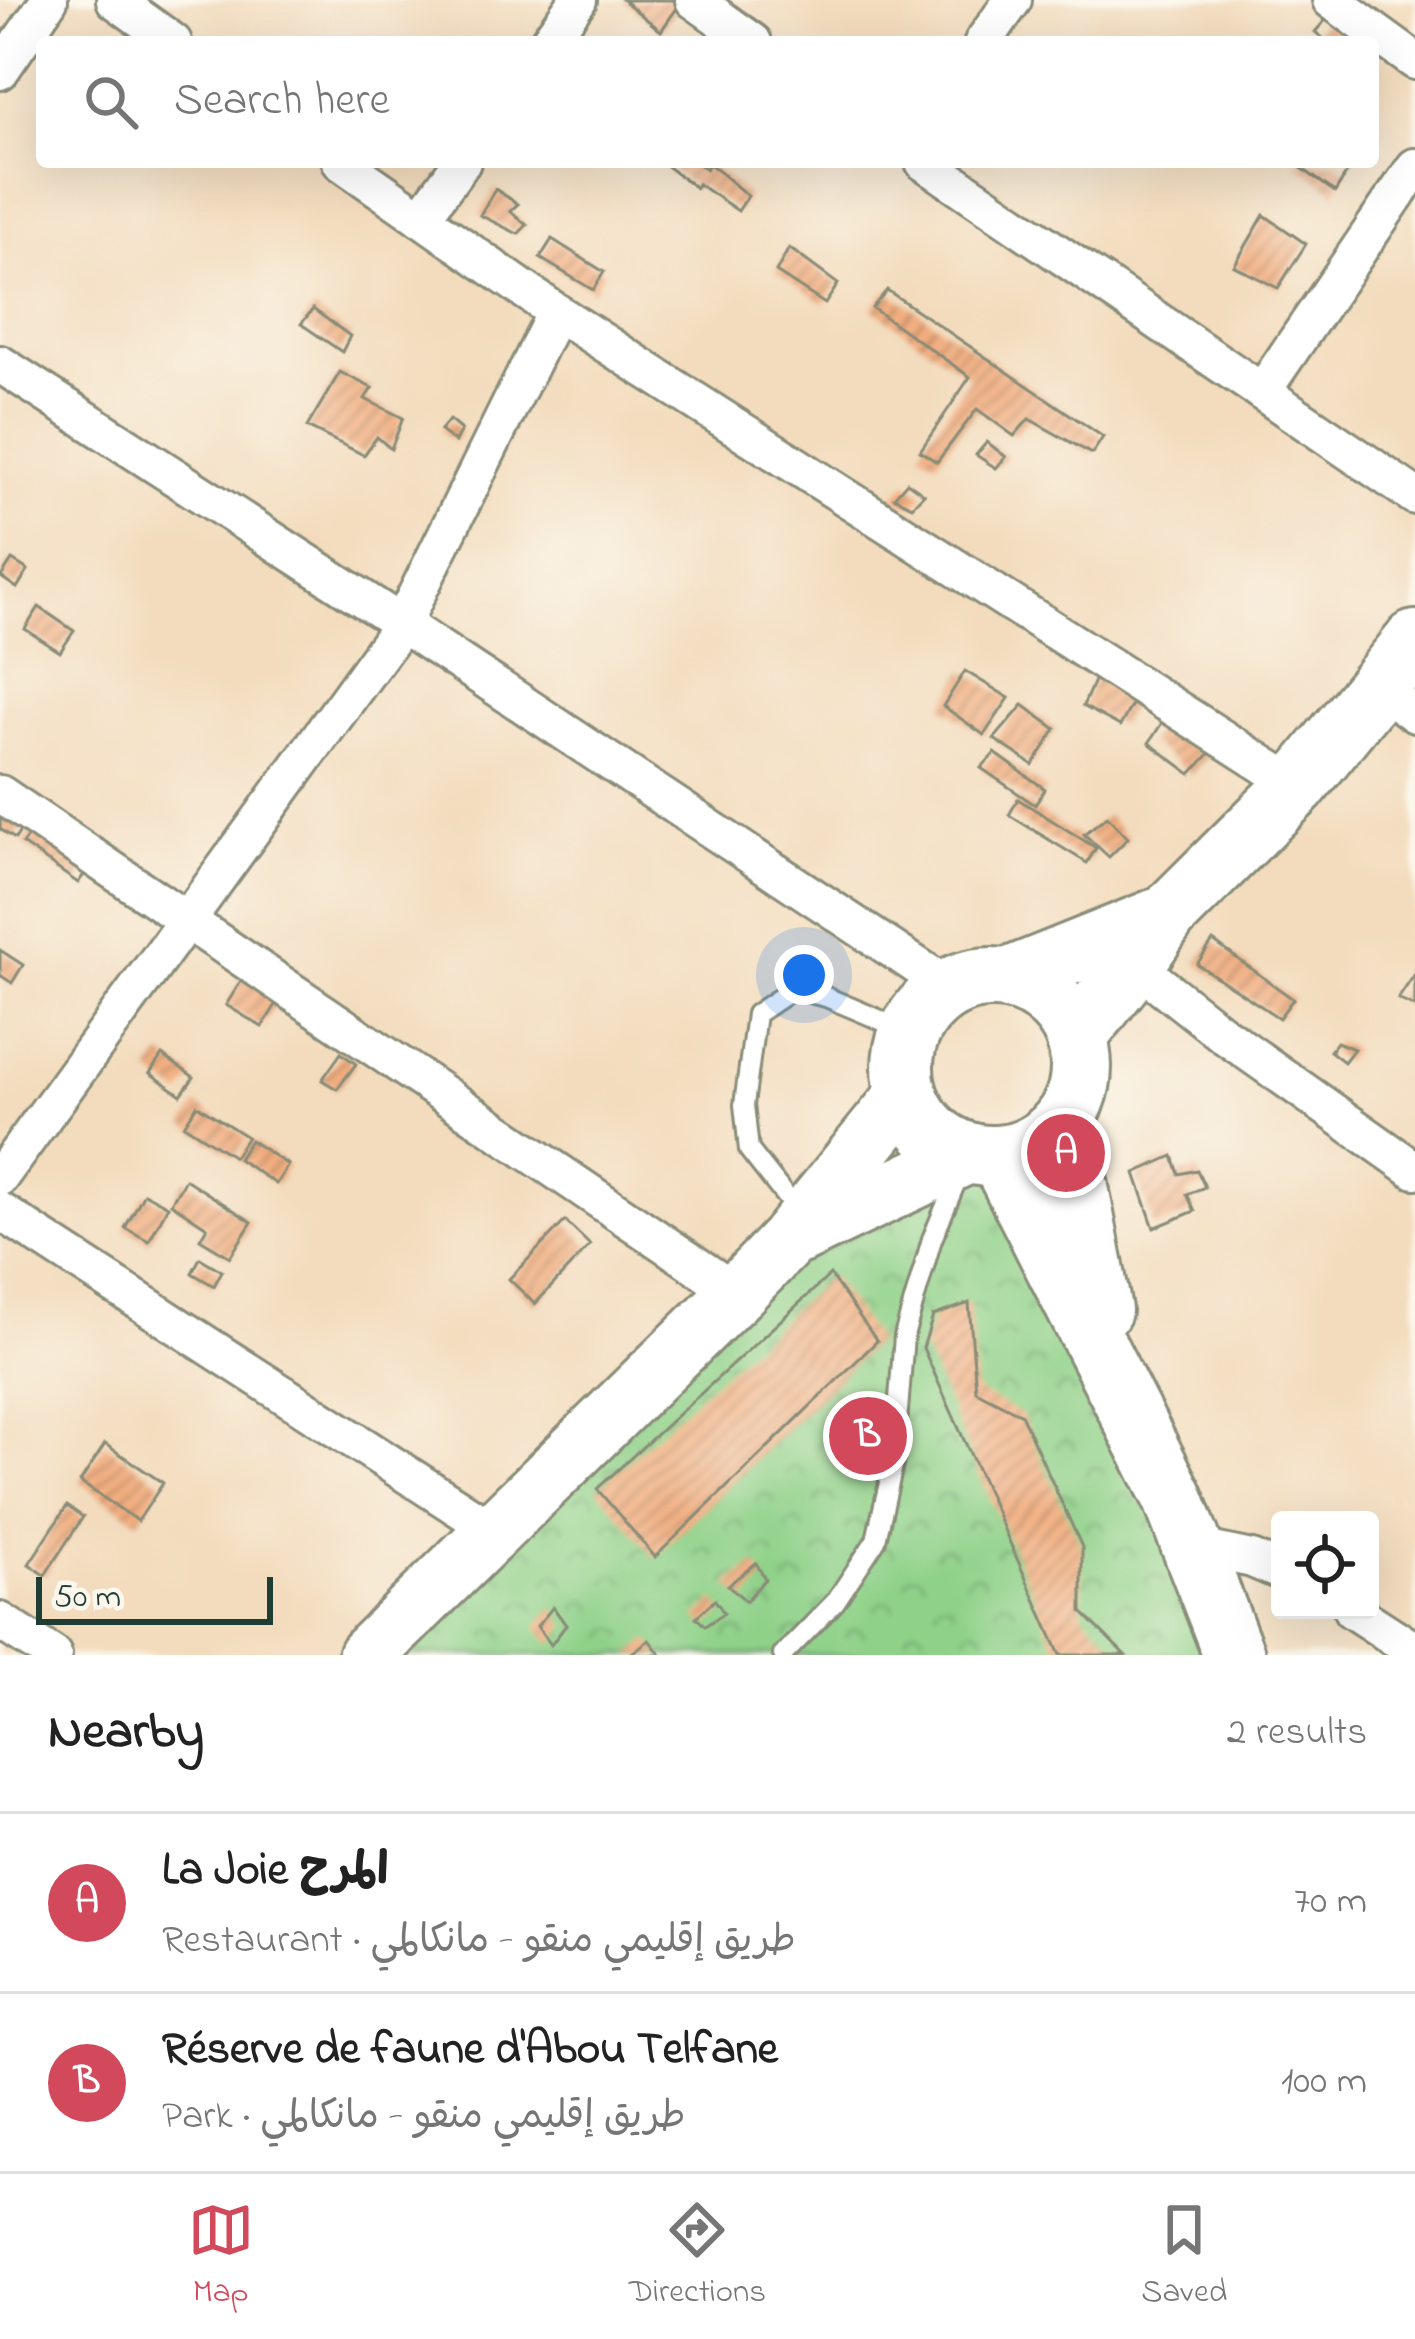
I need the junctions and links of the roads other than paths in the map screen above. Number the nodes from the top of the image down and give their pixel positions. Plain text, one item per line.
1 (49, 0) edge
2 (116, 0) edge
3 (578, 0) edge
4 (694, 0) edge
5 (1013, 0) edge
6 (1331, 0) edge
7 (165, 36) edge
8 (552, 36) edge
9 (745, 36) edge
10 (987, 36) edge
11 (1415, 61) edge
12 (0, 70) edge
13 (1415, 167) edge
14 (350, 168) edge
15 (457, 168) edge
16 (933, 168) edge
17 (421, 218) junction
18 (556, 313) junction
19 (0, 364) edge
20 (1262, 392) junction
21 (1415, 496) edge
22 (402, 624) junction
23 (1415, 641) edge
24 (1396, 700) edge
25 (1298, 786) junction
26 (0, 794) edge
27 (1167, 915) junction
28 (189, 922) junction
29 (1134, 964) junction
30 (1010, 978) junction
31 (950, 987) junction
32 (909, 1032) junction
33 (1076, 1037) junction
34 (906, 1094) junction
35 (1065, 1118) junction
36 (984, 1156) junction
37 (1415, 1170) edge
38 (0, 1177) edge
39 (0, 1211) edge
40 (796, 1230) junction
41 (737, 1293) junction
42 (1113, 1375) junction
43 (496, 1532) junction
44 (1190, 1546) junction
45 (1271, 1567) edge
46 (1366, 1619) edge
47 (0, 1621) edge
48 (1415, 1651) edge
49 (53, 1655) edge
50 (367, 1655) edge
51 (783, 1655) edge
52 (1234, 1655) edge

1 - 12 street
2 - 7 street
3 - 8 street
4 - 9 street
5 - 10 street
6 - 11 street
13 - 20 street
14 - 17 street
15 - 17 street
16 - 20 street
17 - 18 street
18 - 22 street
18 - 25 street
19 - 22 street
20 - 21 street
22 - 28 street
22 - 31 street
23 - 24 highway
24 - 25 highway
25 - 27 highway
26 - 28 street
27 - 29 highway
27 - 30 highway
28 - 38 street
28 - 41 street
29 - 33 highway
29 - 37 street
30 - 31 highway
30 - 33 highway
31 - 32 highway
32 - 34 highway
32 - 40 lane
33 - 35 highway
34 - 36 highway
34 - 40 main road
35 - 36 highway
35 - 42 highway
36 - 40 main road
36 - 42 highway
36 - 51 lane
39 - 43 street
40 - 41 main road
41 - 43 main road
42 - 44 highway
43 - 50 main road
44 - 45 street
44 - 52 highway
46 - 48 street
47 - 49 street

